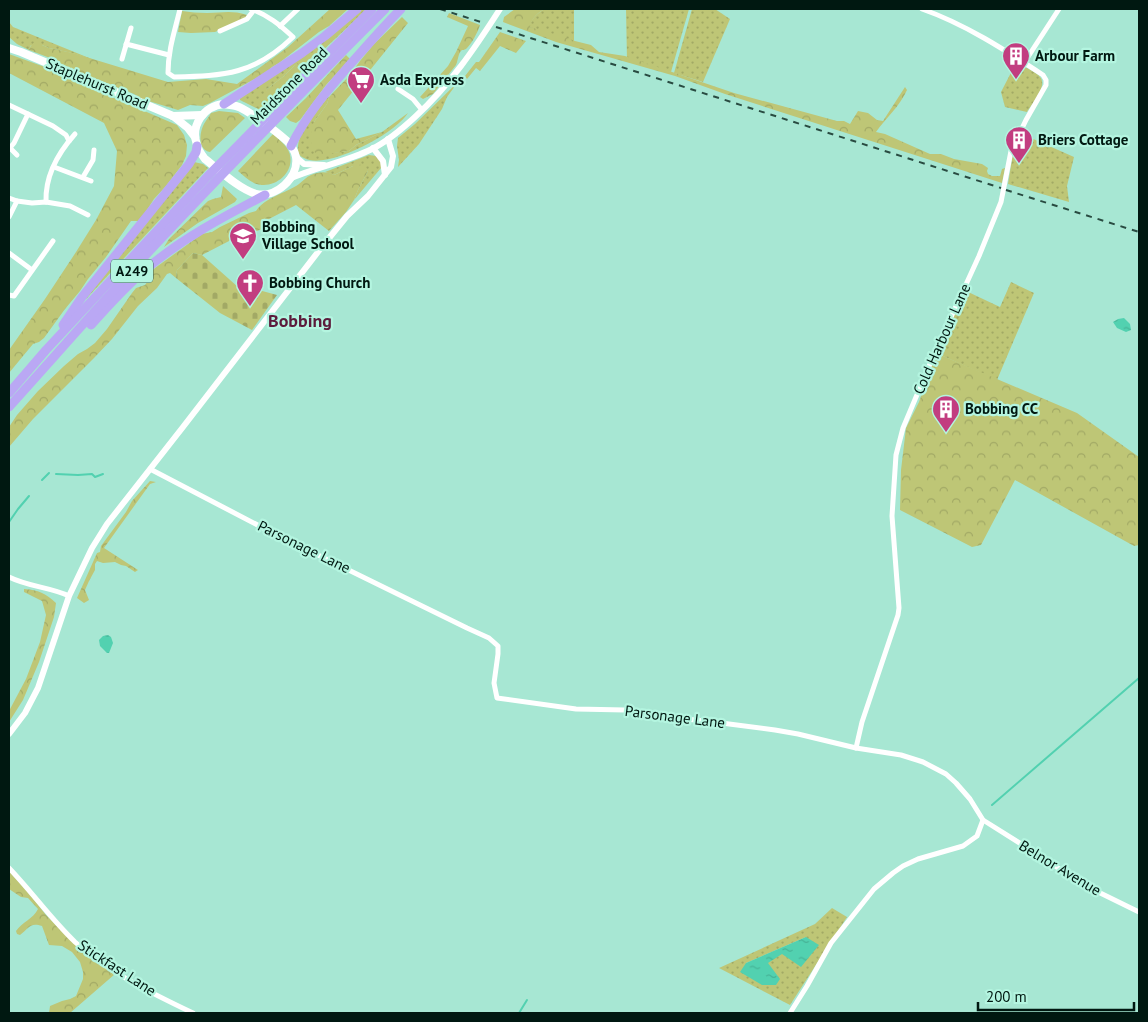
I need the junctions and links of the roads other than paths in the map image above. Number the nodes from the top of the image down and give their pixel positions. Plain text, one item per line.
1 (180, 9) edge
2 (252, 9) edge
3 (298, 9) edge
4 (357, 9) edge
5 (372, 9) edge
6 (385, 9) edge
7 (401, 9) edge
8 (922, 9) edge
9 (1059, 9) edge
10 (498, 12) edge
11 (280, 26) junction
12 (131, 28) dead end
13 (220, 31) dead end
14 (9, 43) edge
15 (126, 44) junction
16 (9, 48) edge
17 (21, 52) junction
18 (169, 55) junction
19 (122, 59) dead end
20 (1024, 63) junction
21 (398, 89) dead end
22 (224, 104) junction
23 (9, 105) edge
24 (422, 110) junction
25 (28, 114) junction
26 (202, 115) junction
27 (174, 116) junction
28 (273, 116) junction
29 (75, 134) dead end
30 (388, 139) junction
31 (69, 141) junction
32 (196, 142) junction
33 (291, 146) junction
34 (373, 148) junction
35 (9, 149) edge
36 (94, 150) dead end
37 (17, 155) dead end
38 (296, 157) junction
39 (330, 165) junction
40 (54, 167) junction
41 (385, 175) junction
42 (83, 178) junction
43 (289, 179) junction
44 (210, 180) junction
45 (91, 181) dead end
46 (265, 195) junction
47 (9, 198) edge
48 (17, 201) junction
49 (46, 202) junction
50 (88, 215) dead end
51 (9, 217) edge
52 (53, 241) dead end
53 (9, 253) edge
54 (32, 270) junction
55 (12, 295) edge
56 (18, 302) dead end
57 (46, 350) junction
58 (51, 360) junction
59 (9, 393) edge
60 (9, 407) edge
61 (150, 469) junction
62 (9, 577) edge
63 (69, 596) junction
64 (9, 734) edge
65 (856, 748) junction
66 (983, 820) junction
67 (9, 868) edge
68 (1139, 912) edge
69 (193, 1013) edge
70 (790, 1013) edge

1 - 18 street
2 - 11 street
2 - 13 street
3 - 11 street
4 - 22 highway
5 - 28 highway, Maidstone Road / A249
6 - 28 highway, Maidstone Road / A249
7 - 33 highway
8 - 20 street, Cold Harbour Lane
9 - 20 street
10 - 24 street
11 - 18 street
12 - 15 street
14 - 17 main road, Staplehurst Road
15 - 18 street
15 - 19 street
16 - 17 main road, Staplehurst Road
17 - 27 main road, Staplehurst Road
20 - 65 street, Cold Harbour Lane
21 - 24 street
22 - 26 main road
22 - 33 main road
23 - 25 street
24 - 30 street
25 - 31 street
25 - 35 street
26 - 27 main road, Staplehurst Road
26 - 32 main road
27 - 32 main road, Staplehurst Road
28 - 44 highway, Maidstone Road / A249
29 - 31 street
30 - 34 street
30 - 41 street
31 - 40 street
32 - 46 main road
32 - 57 highway
33 - 38 main road
34 - 39 street
34 - 41 street
35 - 37 street
36 - 42 street
38 - 39 street
38 - 43 main road
39 - 43 street
40 - 42 street
40 - 49 street
41 - 61 street
42 - 45 street
43 - 46 main road
44 - 57 highway, A249
44 - 58 highway, A249
46 - 58 highway
47 - 48 street
48 - 49 street
48 - 51 street
49 - 50 street
52 - 54 street
53 - 54 street
54 - 55 street
55 - 56 street
57 - 59 highway, A249
58 - 60 highway, A249
61 - 63 street
61 - 65 street, Parsonage Lane
62 - 63 street
63 - 64 street
65 - 66 street, Parsonage Lane
66 - 68 street, Belnor Avenue
66 - 70 street
67 - 69 street, Stickfast Lane

